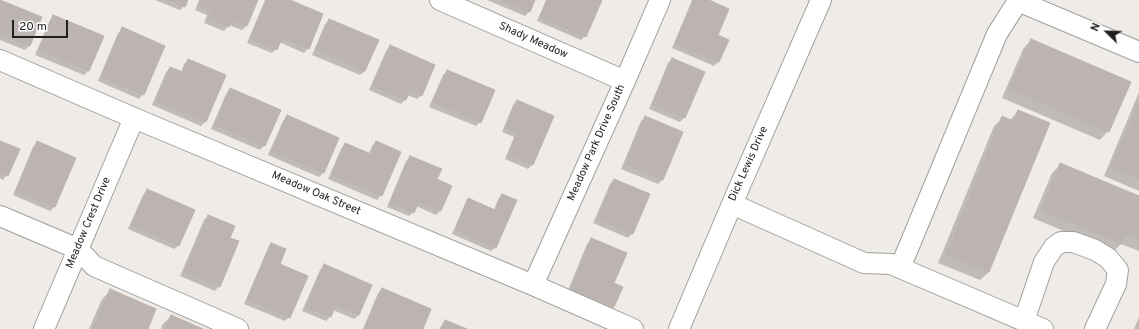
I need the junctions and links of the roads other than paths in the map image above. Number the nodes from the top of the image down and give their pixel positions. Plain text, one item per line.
1 (440, 0) edge
2 (660, 0) edge
3 (822, 0) edge
4 (1139, 52) edge
5 (0, 60) edge
6 (625, 81) junction
7 (134, 118) junction
8 (732, 204) junction
9 (0, 216) edge
10 (78, 249) junction
11 (900, 268) junction
12 (533, 285) junction
13 (1024, 321) junction
14 (44, 329) edge
15 (237, 329) edge
16 (633, 329) edge
17 (679, 329) edge
18 (1043, 329) edge
19 (1095, 329) edge

1 - 6 street, Shady Meadow
2 - 6 street, Meadow Park Drive South
3 - 8 street, Dick Lewis Drive
4 - 11 street
5 - 7 street, Meadow Oak Street
6 - 12 street, Meadow Park Drive South
7 - 10 street, Meadow Crest Drive
7 - 12 street, Meadow Oak Street
8 - 11 street
8 - 17 street, Dick Lewis Drive
9 - 10 street
10 - 14 street, Meadow Crest Drive
10 - 15 street
11 - 13 street
12 - 16 street, Meadow Oak Street
13 - 18 street
13 - 19 street

